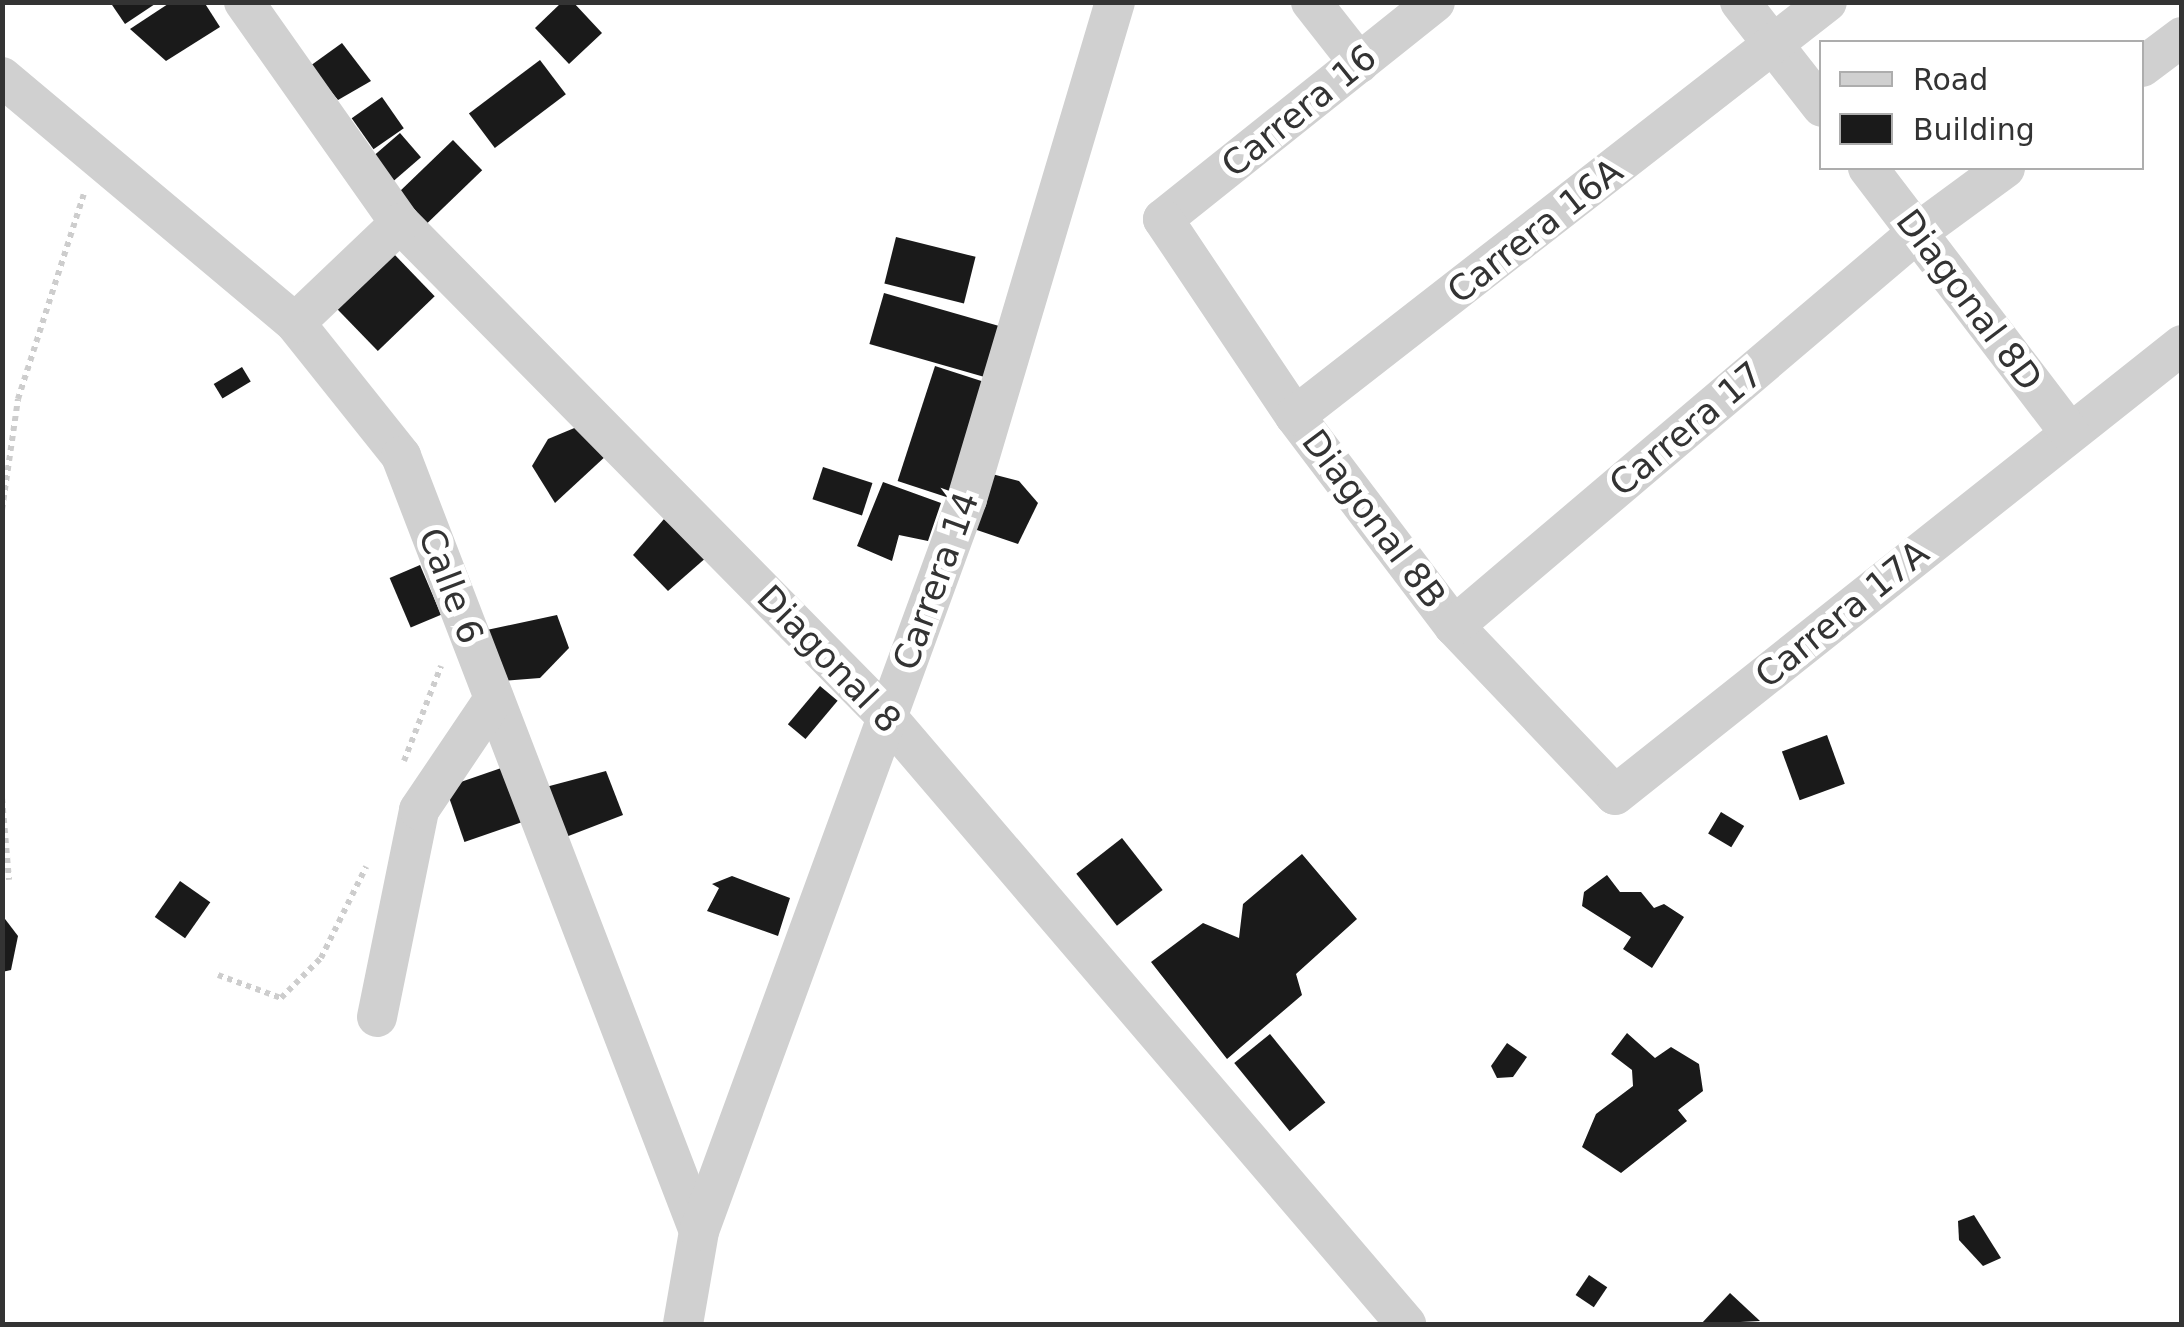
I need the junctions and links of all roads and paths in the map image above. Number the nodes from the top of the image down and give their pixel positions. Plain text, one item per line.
1 (244, 2) edge
2 (1116, 2) edge
3 (1311, 2) edge
4 (1434, 2) edge
5 (1740, 2) edge
6 (1828, 2) edge
7 (2182, 37) edge
8 (1774, 46) junction
9 (1359, 62) junction
10 (2144, 66) edge
11 (2, 77) edge
12 (1819, 103) edge
13 (97, 155) junction
14 (1870, 170) edge
15 (2002, 170) edge
16 (1163, 219) joint
17 (400, 222) junction
18 (1918, 232) junction
19 (296, 323) junction
20 (2182, 345) edge
21 (1296, 416) junction
22 (2070, 433) junction
23 (2, 510) edge
24 (461, 613) junction
25 (1454, 626) junction
26 (494, 699) junction
27 (887, 717) junction
28 (399, 774) dead end
29 (1615, 796) joint
30 (2, 798) edge
31 (369, 860) dead end
32 (9, 880) dead end
33 (218, 975) dead end
34 (377, 1017) dead end
35 (699, 1232) junction
36 (684, 1324) edge
37 (1406, 1324) edge

1 - 17 street, Diagonal 8
2 - 27 street, Carrera 14
3 - 9 street
4 - 9 street, Carrera 16
5 - 8 street
6 - 8 street, Carrera 16A
7 - 10 street
8 - 12 street
8 - 21 street, Carrera 16A
9 - 16 street, Carrera 16
11 - 13 street, Calle 6
13 - 19 street, Calle 6
13 - 23 path
14 - 18 street, Diagonal 8D
15 - 18 street, Carrera 17
16 - 21 street, Diagonal 8B
17 - 19 street
17 - 27 street, Diagonal 8
18 - 22 street, Diagonal 8D
18 - 25 street, Carrera 17
19 - 24 street, Calle 6
20 - 22 street, Carrera 17A
21 - 25 street, Diagonal 8B
22 - 29 street, Carrera 17A
24 - 26 street, Calle 6
24 - 28 path
25 - 29 street, Diagonal 8B
26 - 34 street
26 - 35 street, Calle 6
27 - 35 street, Carrera 14
27 - 37 street, Diagonal 8
30 - 32 path
31 - 33 path
35 - 36 street, Carrera 14

